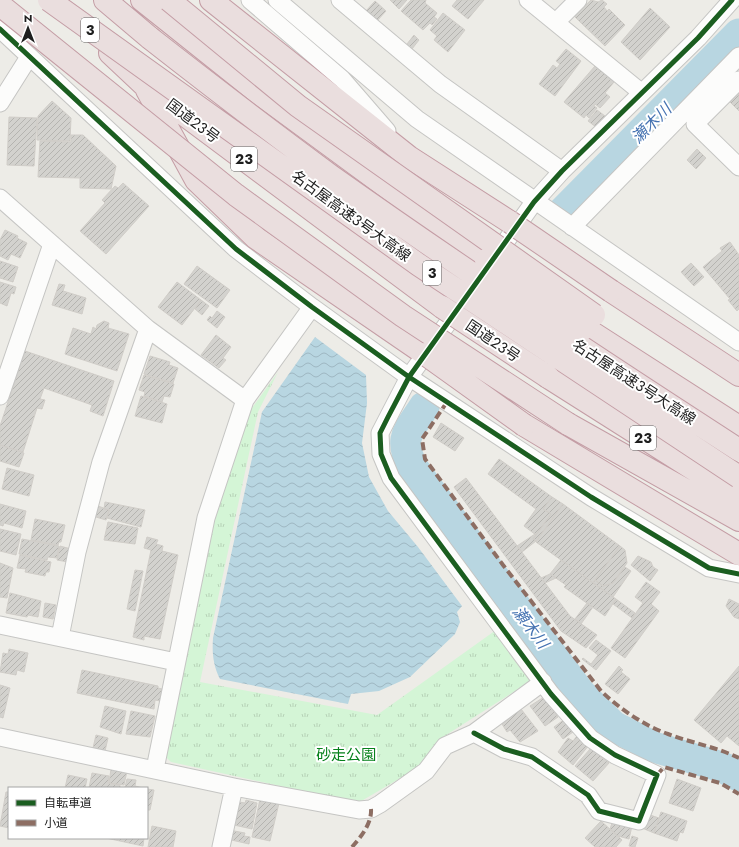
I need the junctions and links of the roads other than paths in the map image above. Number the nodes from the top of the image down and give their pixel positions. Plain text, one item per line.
1 (49, 0) edge
2 (54, 0) edge
3 (105, 0) edge
4 (142, 0) edge
5 (169, 0) edge
6 (210, 0) edge
7 (250, 0) edge
8 (277, 0) edge
9 (340, 0) edge
10 (528, 0) edge
11 (578, 0) edge
12 (732, 0) edge
13 (0, 5) edge
14 (556, 22) junction
15 (0, 29) edge
16 (739, 56) edge
17 (28, 57) junction
18 (739, 80) edge
19 (144, 84) junction
20 (642, 93) junction
21 (0, 103) edge
22 (409, 157) junction
23 (739, 167) edge
24 (562, 171) junction
25 (0, 198) edge
26 (534, 202) junction
27 (572, 227) junction
28 (52, 244) junction
29 (312, 306) junction
30 (590, 322) junction
31 (148, 328) junction
32 (739, 342) edge
33 (739, 375) edge
34 (409, 377) junction
35 (0, 396) edge
36 (244, 400) junction
37 (739, 414) edge
38 (739, 427) edge
39 (739, 450) edge
40 (739, 477) edge
41 (739, 498) edge
42 (739, 520) edge
43 (739, 554) edge
44 (739, 574) edge
45 (0, 624) edge
46 (60, 637) junction
47 (176, 662) junction
48 (543, 682) junction
49 (474, 733) junction
50 (0, 737) edge
51 (155, 769) junction
52 (234, 787) junction
53 (221, 847) edge

1 - 40 highway, 名古屋高速3号大高線 / 3, bridge
2 - 19 highway, 国道23号 / 23
3 - 39 highway, 名古屋高速3号大高線 / 3, bridge
4 - 30 highway, bridge
5 - 30 highway, bridge
6 - 22 highway
7 - 22 street
8 - 26 street
9 - 24 street
10 - 14 street
11 - 14 street
12 - 20 street
13 - 42 highway, bridge
14 - 20 street
15 - 17 street
16 - 27 street
17 - 21 street
17 - 29 street
18 - 23 street
19 - 41 highway, 国道23号 / 23, bridge
19 - 43 highway, bridge
20 - 24 street
22 - 33 highway, bridge
24 - 26 street
25 - 28 street
26 - 27 street
26 - 34 street
27 - 32 street
28 - 31 street
28 - 35 street
29 - 34 street
29 - 36 street
30 - 37 highway
30 - 38 highway
31 - 36 street
31 - 46 street
34 - 44 street
34 - 48 street
36 - 47 street
45 - 46 street
46 - 47 street
47 - 51 street
48 - 49 street
48 - 49 street
49 - 52 street
50 - 51 street
51 - 52 street
52 - 53 street

